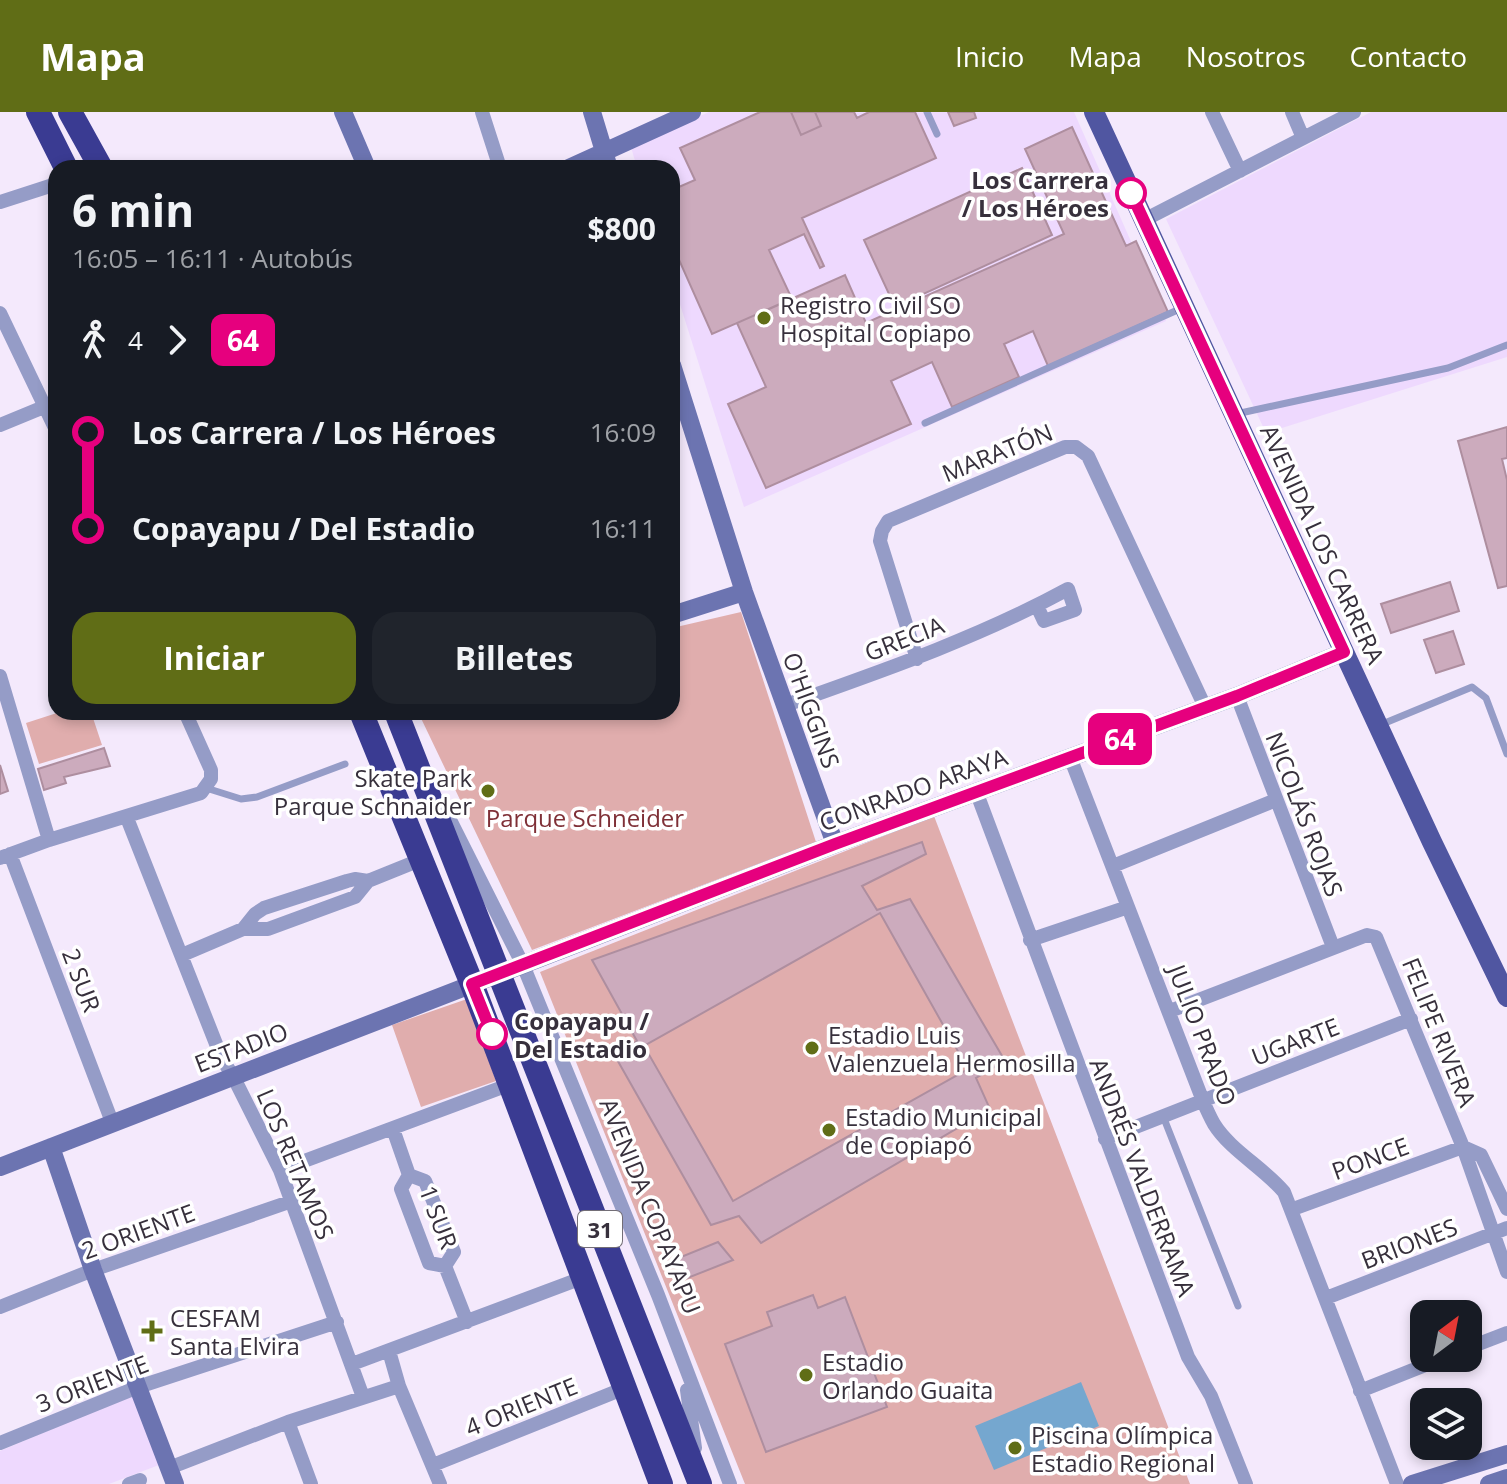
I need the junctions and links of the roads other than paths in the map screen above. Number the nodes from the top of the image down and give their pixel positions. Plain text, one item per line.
1 (38, 112) edge
2 (70, 112) edge
3 (343, 112) edge
4 (482, 112) edge
5 (592, 112) edge
6 (692, 112) edge
7 (927, 112) edge
8 (1094, 112) edge
9 (1212, 112) edge
10 (1292, 112) edge
11 (1354, 112) edge
12 (937, 134) dead end
13 (1303, 138) junction
14 (62, 160) edge
15 (94, 160) edge
16 (364, 160) edge
17 (497, 160) edge
18 (607, 160) edge
19 (1240, 171) junction
20 (48, 187) edge
21 (0, 202) edge
22 (1144, 220) junction
23 (1184, 307) junction
24 (0, 313) edge
25 (1507, 345) edge
26 (680, 390) edge
27 (48, 399) edge
28 (48, 405) edge
29 (1234, 414) junction
30 (925, 423) dead end
31 (0, 425) edge
32 (744, 592) junction
33 (1037, 606) dead end
34 (680, 612) edge
35 (1344, 652) junction
36 (917, 659) junction
37 (0, 676) edge
38 (1237, 696) junction
39 (786, 705) junction
40 (1205, 707) junction
41 (189, 720) edge
42 (367, 720) edge
43 (400, 720) edge
44 (1378, 726) junction
45 (1507, 754) edge
46 (1070, 757) junction
47 (345, 764) dead end
48 (206, 788) junction
49 (976, 791) junction
50 (1276, 800) junction
51 (127, 818) junction
52 (49, 840) junction
53 (835, 844) junction
54 (5, 856) edge
55 (420, 860) junction
56 (1113, 866) junction
57 (1128, 907) junction
58 (1030, 940) junction
59 (1333, 947) junction
60 (182, 955) junction
61 (512, 970) junction
62 (472, 984) junction
63 (1507, 997) edge
64 (1170, 1011) junction
65 (1411, 1019) junction
66 (233, 1076) junction
67 (511, 1084) junction
68 (1203, 1101) junction
69 (1163, 1116) junction
70 (112, 1122) junction
71 (393, 1129) junction
72 (1105, 1139) junction
73 (51, 1147) junction
74 (1463, 1147) junction
75 (1, 1165) edge
76 (280, 1170) junction
77 (409, 1175) junction
78 (292, 1201) junction
79 (1293, 1209) junction
80 (1507, 1209) edge
81 (1501, 1231) edge
82 (445, 1266) junction
83 (93, 1270) junction
84 (1507, 1272) edge
85 (582, 1278) junction
86 (1326, 1298) junction
87 (1238, 1306) dead end
88 (0, 1307) edge
89 (337, 1322) junction
90 (467, 1322) junction
91 (1507, 1333) edge
92 (1482, 1343) edge
93 (389, 1351) junction
94 (352, 1364) junction
95 (683, 1365) junction
96 (1410, 1371) edge
97 (399, 1386) junction
98 (138, 1387) junction
99 (625, 1388) junction
100 (1360, 1391) junction
101 (363, 1397) junction
102 (288, 1422) junction
103 (0, 1443) edge
104 (1507, 1454) edge
105 (433, 1465) junction
106 (172, 1476) edge
107 (1507, 1478) edge
108 (699, 1482) edge
109 (311, 1484) edge
110 (440, 1484) edge
111 (661, 1484) edge
112 (730, 1484) edge
113 (1246, 1484) edge
114 (1397, 1484) edge
115 (1412, 1484) edge
116 (1489, 1484) edge

1 - 14 highway
2 - 15 highway
3 - 16 street
4 - 17 street
5 - 18 street
6 - 18 street
7 - 12 lane
8 - 22 main road, AVENIDA LOS CARRERA
9 - 19 street
10 - 13 street
11 - 13 street
13 - 19 street
19 - 22 street
20 - 21 street
22 - 23 main road, AVENIDA LOS CARRERA
23 - 29 main road, AVENIDA LOS CARRERA
23 - 30 lane
24 - 27 street
25 - 29 lane
26 - 32 street, O'HIGGINS
28 - 31 street
29 - 35 main road, AVENIDA LOS CARRERA
32 - 34 street
32 - 39 street, O'HIGGINS
33 - 36 street, GRECIA
35 - 38 street, CONRADO ARAYA
35 - 44 main road, AVENIDA LOS CARRERA
36 - 39 street, GRECIA
36 - 40 street, MARATÓN
37 - 52 street
38 - 40 street, CONRADO ARAYA
38 - 50 street, NICOLÁS ROJAS
39 - 53 street, O'HIGGINS
40 - 46 street, CONRADO ARAYA
41 - 48 street
42 - 55 highway, 31
43 - 61 highway, AVENIDA COPAYAPU / 31
44 - 45 lane
44 - 63 main road, AVENIDA LOS CARRERA
46 - 49 street, CONRADO ARAYA
46 - 56 street, JULIO PRADO
47 - 48 lane
48 - 51 street
49 - 53 street, CONRADO ARAYA
49 - 58 street, ANDRÉS VALDERRAMA
50 - 56 street
50 - 59 street, NICOLÁS ROJAS
51 - 52 street
51 - 60 street, LOS RETAMOS
52 - 54 street
53 - 61 street, CONRADO ARAYA
54 - 70 street, 2 SUR
55 - 60 street
55 - 62 highway, 31
56 - 57 street, JULIO PRADO
57 - 58 street
57 - 64 street, JULIO PRADO
58 - 72 street, ANDRÉS VALDERRAMA
59 - 64 street
59 - 65 street, FELIPE RIVERA
60 - 66 street, LOS RETAMOS
61 - 62 street, ESTADIO
61 - 95 street, AVENIDA COPAYAPU
61 - 108 highway, AVENIDA COPAYAPU / 31
62 - 66 street, ESTADIO
62 - 67 highway, 31
64 - 68 street, JULIO PRADO
65 - 68 street, UGARTE
65 - 74 street, FELIPE RIVERA
66 - 70 street, ESTADIO
66 - 76 street, LOS RETAMOS
67 - 71 street
67 - 85 highway, 31
68 - 69 street, UGARTE
68 - 79 street, JULIO PRADO
69 - 72 street, UGARTE
69 - 87 lane
70 - 73 street, ESTADIO
71 - 76 street
71 - 77 street, 1 SUR
72 - 113 street, ANDRÉS VALDERRAMA
73 - 75 street, ESTADIO
73 - 83 street
74 - 79 street, PONCE
74 - 80 street, FELIPE RIVERA
74 - 81 street, FELIPE RIVERA
76 - 78 street, LOS RETAMOS
77 - 82 street, 1 SUR
77 - 82 street, 1 SUR
78 - 83 street, 2 ORIENTE
78 - 89 street, LOS RETAMOS
79 - 86 street, JULIO PRADO
81 - 84 street, FELIPE RIVERA
81 - 86 street, BRIONES
82 - 90 street, 1 SUR
83 - 88 street, 2 ORIENTE
83 - 98 street
85 - 90 street
85 - 99 highway, 31
86 - 100 street, JULIO PRADO
89 - 94 street, LOS RETAMOS
89 - 98 street, 3 ORIENTE
90 - 93 street
91 - 92 street
93 - 94 street
93 - 97 street
94 - 101 street, LOS RETAMOS
95 - 108 street, AVENIDA COPAYAPU
95 - 112 street, AVENIDA COPAYAPU
96 - 100 street
97 - 101 street
97 - 105 street
98 - 103 street, 3 ORIENTE
98 - 106 street
99 - 105 street, 4 ORIENTE
99 - 111 highway, 31
100 - 114 street, JULIO PRADO
101 - 102 street
102 - 106 street
102 - 109 street
104 - 115 street
105 - 110 street
107 - 116 street

